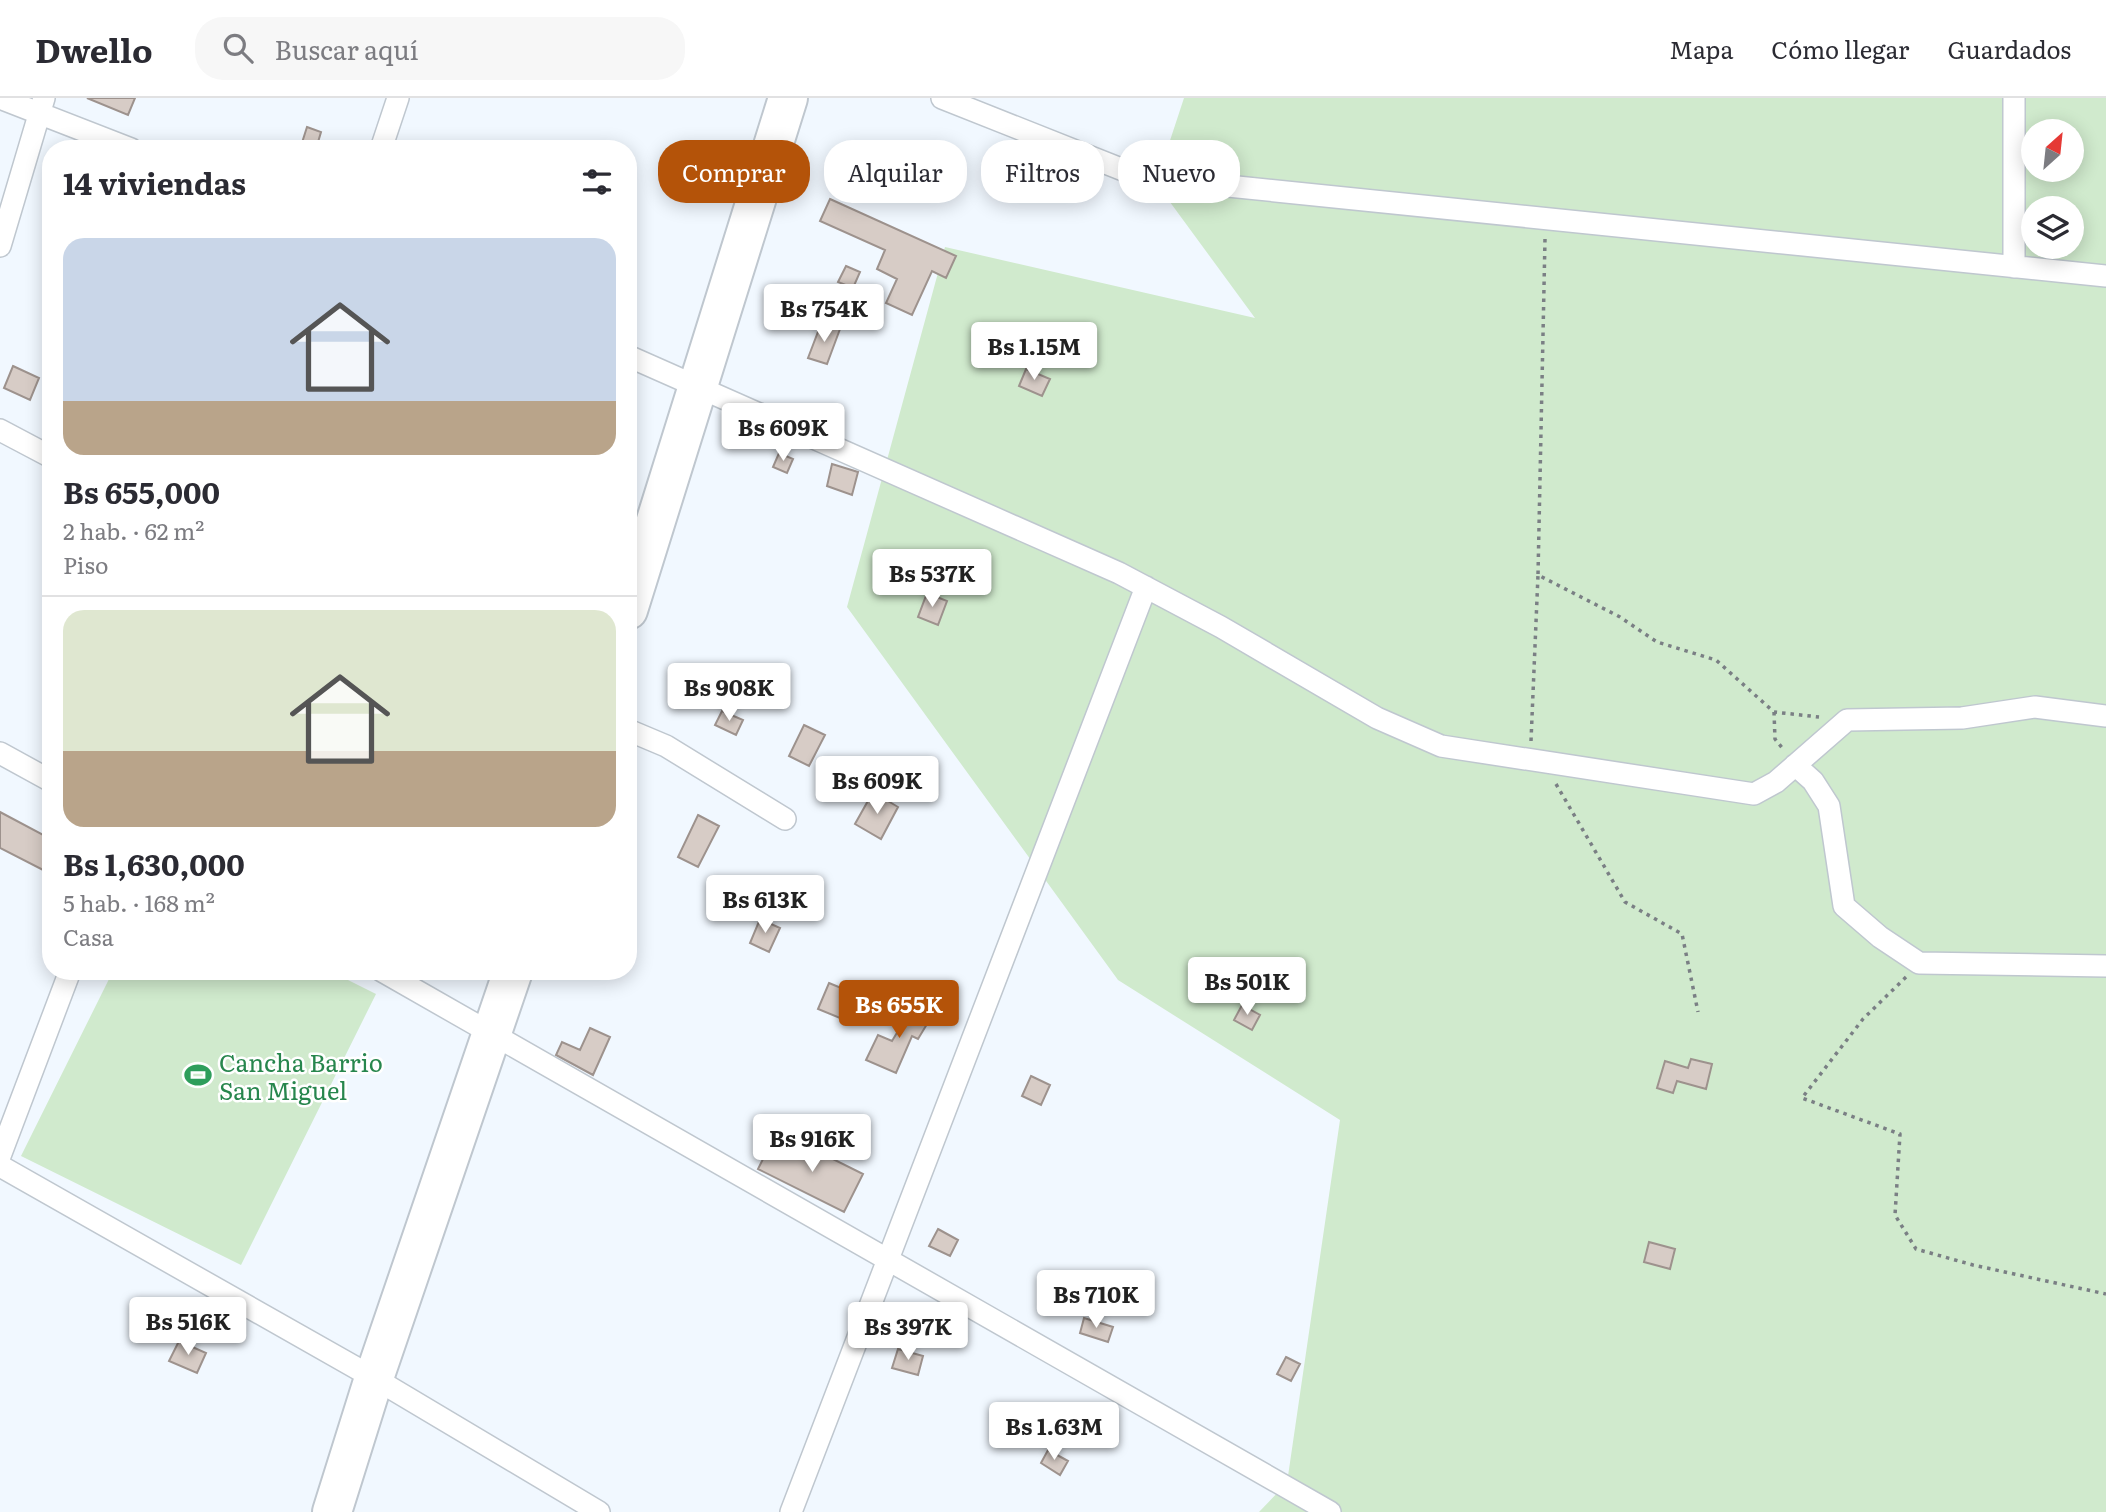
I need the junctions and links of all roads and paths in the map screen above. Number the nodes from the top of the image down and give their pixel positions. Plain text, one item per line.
1 (0, 98) edge
2 (398, 98) edge
3 (788, 98) edge
4 (942, 98) edge
5 (2014, 98) edge
6 (42, 105) edge
7 (113, 140) edge
8 (384, 140) edge
9 (1546, 220) junction
10 (0, 246) edge
11 (2014, 267) junction
12 (2106, 276) edge
13 (637, 360) edge
14 (698, 386) junction
15 (0, 430) edge
16 (42, 452) edge
17 (1538, 575) junction
18 (637, 581) edge
19 (1146, 587) junction
20 (1774, 712) junction
21 (2106, 716) edge
22 (1847, 720) junction
23 (637, 734) edge
24 (0, 753) edge
25 (1530, 758) junction
26 (1795, 765) junction
27 (42, 776) edge
28 (785, 819) dead end
29 (1919, 963) junction
30 (2106, 966) edge
31 (66, 980) edge
32 (398, 980) edge
33 (510, 980) edge
34 (1698, 1012) dead end
35 (493, 1035) junction
36 (0, 1156) edge
37 (0, 1166) edge
38 (890, 1260) junction
39 (2106, 1294) edge
40 (374, 1378) junction
41 (332, 1512) edge
42 (599, 1512) edge
43 (792, 1512) edge
44 (1330, 1512) edge

1 - 6 street
2 - 8 street
3 - 14 highway
4 - 9 street
5 - 11 street
6 - 7 street
6 - 10 street
9 - 11 street
9 - 17 path
11 - 12 street
13 - 14 street
14 - 18 highway
14 - 19 street
15 - 16 street
17 - 20 path
17 - 25 path
19 - 25 street
19 - 38 street
20 - 22 path
20 - 26 path
21 - 22 street
22 - 26 street
23 - 28 street
24 - 27 street
25 - 26 street
25 - 34 path
26 - 29 street
29 - 30 street
29 - 39 path
31 - 36 street
32 - 35 street
33 - 35 highway
35 - 38 street
35 - 40 highway
37 - 40 street
38 - 43 street
38 - 44 street
40 - 41 highway
40 - 42 street

